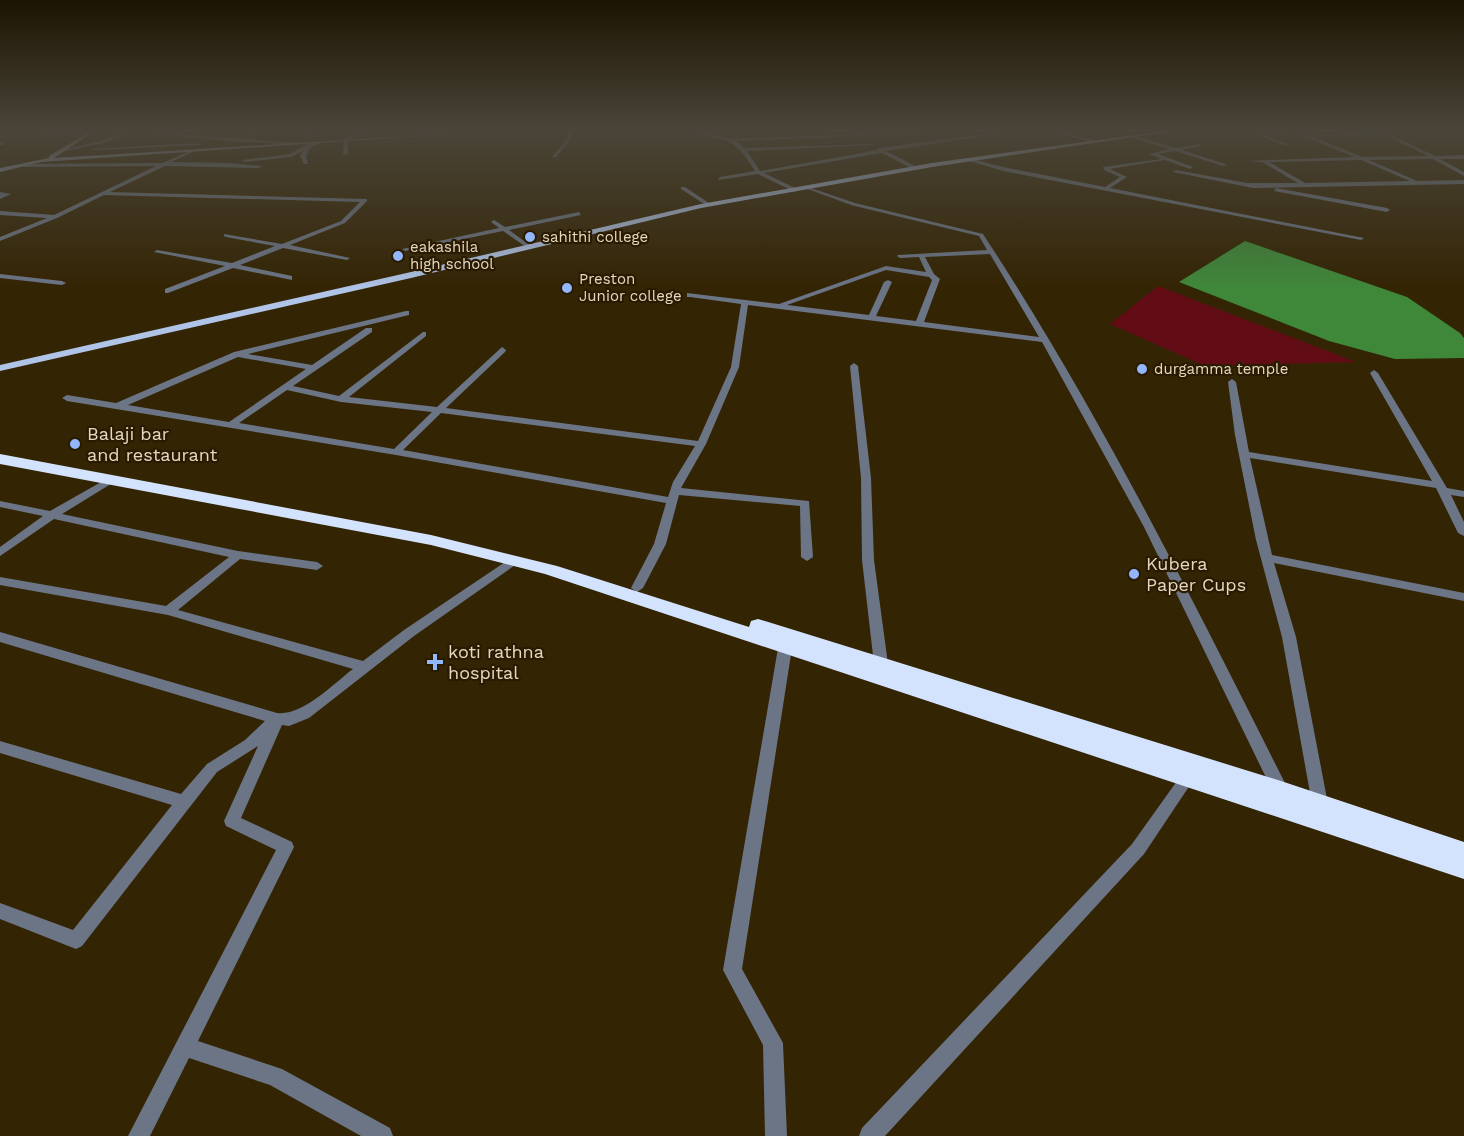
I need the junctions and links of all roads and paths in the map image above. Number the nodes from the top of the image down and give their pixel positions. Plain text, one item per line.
1 (127, 183) edge
2 (781, 183) edge
3 (834, 183) edge
4 (1085, 183) edge
5 (1114, 183) edge
6 (1235, 183) edge
7 (1416, 183) edge
8 (1305, 184) joint
9 (1246, 185) junction
10 (1108, 187) junction
11 (683, 188) dead end
12 (807, 188) junction
13 (795, 190) junction
14 (105, 194) junction
15 (709, 205) junction
16 (1387, 210) dead end
17 (0, 213) edge
18 (579, 214) dead end
19 (55, 217) junction
20 (494, 222) dead end
21 (503, 229) junction
22 (226, 235) dead end
23 (1361, 238) dead end
24 (0, 239) edge
25 (283, 246) junction
26 (530, 246) junction
27 (405, 249) dead end
28 (157, 252) dead end
29 (992, 252) junction
30 (921, 255) junction
31 (900, 256) dead end
32 (347, 258) dead end
33 (237, 266) junction
34 (0, 276) edge
35 (930, 276) junction
36 (289, 278) dead end
37 (888, 282) dead end
38 (62, 283) dead end
39 (168, 291) dead end
40 (690, 295) dead end
41 (745, 301) junction
42 (779, 305) junction
43 (406, 313) dead end
44 (872, 318) junction
45 (919, 324) junction
46 (369, 330) dead end
47 (423, 334) dead end
48 (1045, 340) junction
49 (502, 350) dead end
50 (237, 354) junction
51 (854, 366) dead end
52 (0, 368) edge
53 (314, 368) junction
54 (1374, 373) dead end
55 (1232, 382) dead end
56 (285, 387) junction
57 (67, 398) dead end
58 (341, 399) junction
59 (116, 407) junction
60 (439, 410) junction
61 (230, 424) junction
62 (701, 444) junction
63 (0, 451) edge
64 (396, 452) junction
65 (1244, 454) junction
66 (0, 459) edge
67 (110, 480) junction
68 (1442, 488) junction
69 (1464, 494) edge
70 (674, 496) junction
71 (0, 504) edge
72 (52, 515) junction
73 (1464, 533) edge
74 (0, 552) edge
75 (238, 555) junction
76 (807, 557) dead end
77 (1267, 558) junction
78 (515, 561) junction
79 (317, 566) dead end
80 (0, 581) edge
81 (637, 588) junction
82 (1464, 597) edge
83 (168, 611) junction
84 (0, 638) edge
85 (785, 648) junction
86 (881, 664) junction
87 (365, 667) junction
88 (277, 719) junction
89 (0, 747) edge
90 (1187, 778) junction
91 (1281, 790) junction
92 (184, 802) junction
93 (1320, 804) junction
94 (1464, 854) edge
95 (1464, 868) edge
96 (0, 911) edge
97 (185, 1047) junction
98 (140, 1136) edge
99 (382, 1136) edge
100 (776, 1136) edge
101 (870, 1136) edge

1 - 14 street
2 - 13 street
3 - 12 main road
4 - 10 street
5 - 10 street
6 - 9 street
7 - 8 street
8 - 9 street
9 - 16 street
10 - 23 street
11 - 15 street
12 - 13 main road
12 - 29 street
13 - 15 main road
14 - 19 street
14 - 25 street
15 - 26 main road
17 - 19 street
18 - 21 street
19 - 24 street
20 - 21 street
21 - 26 street
21 - 27 street
22 - 25 street
25 - 32 street
25 - 33 street
26 - 52 main road
28 - 33 street
29 - 30 street
29 - 48 street
30 - 31 street
30 - 35 street
33 - 36 street
33 - 39 street
34 - 38 street
35 - 42 street
35 - 45 street
37 - 44 street
40 - 41 street
41 - 42 street
41 - 62 street
42 - 44 street
43 - 50 street
44 - 45 street
45 - 48 street
46 - 53 street
47 - 58 street
48 - 91 street
49 - 60 street
50 - 53 street
50 - 59 street
51 - 86 street
53 - 56 street
54 - 68 street
55 - 65 street
56 - 58 street
56 - 61 street
57 - 59 street
58 - 60 street
59 - 61 street
60 - 62 street
60 - 64 street
61 - 64 street
62 - 70 street
63 - 81 highway
64 - 70 street
65 - 68 street
65 - 77 street
66 - 67 highway
67 - 72 street
67 - 78 highway
68 - 69 street
68 - 73 street
70 - 76 street
70 - 81 street
71 - 72 street
72 - 74 street
72 - 75 street
75 - 79 street
75 - 83 street
77 - 82 street
77 - 93 street
78 - 85 highway
78 - 87 street
80 - 83 street
81 - 86 highway
83 - 87 street
84 - 88 street
85 - 90 highway
85 - 100 street
86 - 91 highway
87 - 88 street
88 - 92 street
88 - 97 street
89 - 92 street
90 - 95 highway
90 - 101 street
91 - 93 highway
92 - 96 street
93 - 94 highway
97 - 98 street
97 - 99 street

